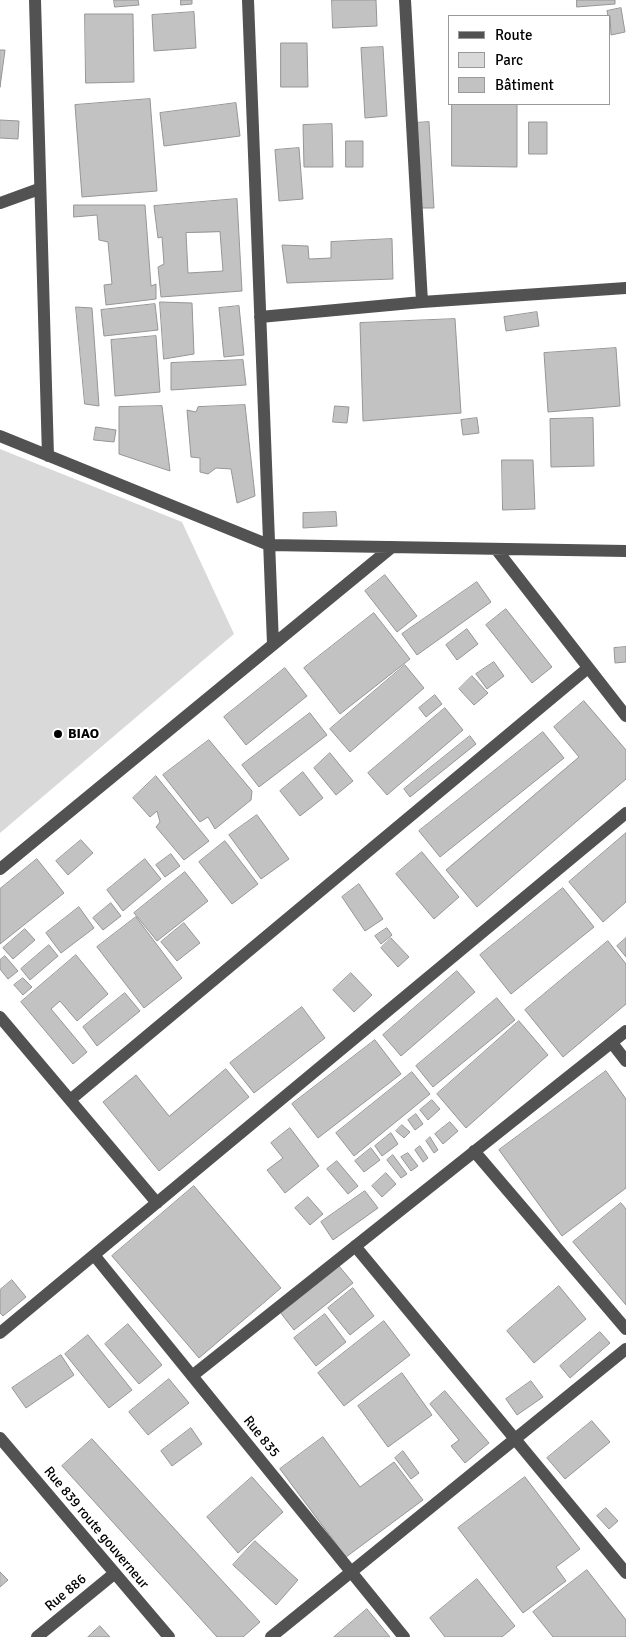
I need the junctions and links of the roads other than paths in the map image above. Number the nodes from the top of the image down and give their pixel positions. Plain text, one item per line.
1 (35, 0) edge
2 (248, 0) edge
3 (405, 0) edge
4 (39, 189) junction
5 (0, 203) edge
6 (626, 288) edge
7 (422, 302) junction
8 (260, 317) junction
9 (0, 436) edge
10 (48, 456) junction
11 (269, 545) junction
12 (392, 547) junction
13 (496, 549) junction
14 (626, 551) edge
15 (274, 644) junction
16 (588, 668) junction
17 (626, 716) edge
18 (626, 813) edge
19 (0, 869) edge
20 (0, 1017) edge
21 (626, 1031) edge
22 (612, 1043) junction
23 (626, 1060) edge
24 (70, 1100) junction
25 (474, 1151) junction
26 (157, 1203) junction
27 (355, 1246) junction
28 (94, 1255) junction
29 (626, 1329) edge
30 (0, 1333) edge
31 (626, 1349) edge
32 (192, 1376) junction
33 (0, 1438) edge
34 (517, 1438) junction
35 (115, 1572) junction
36 (351, 1572) junction
37 (626, 1573) edge
38 (37, 1637) edge
39 (169, 1637) edge
40 (272, 1637) edge
41 (404, 1637) edge

1 - 4 street
2 - 8 street
3 - 7 street
4 - 5 street
4 - 10 street
6 - 7 street
7 - 8 street
8 - 11 street
9 - 10 street
10 - 11 street
11 - 12 street
11 - 15 street
12 - 13 street
12 - 15 street
13 - 14 street
13 - 16 street
15 - 19 street
16 - 17 street
16 - 24 street
18 - 26 street
20 - 24 street
21 - 22 street
22 - 23 street
22 - 25 street
24 - 26 street
25 - 27 street
25 - 29 street
26 - 28 street
27 - 32 street
27 - 34 street
28 - 30 street
28 - 32 street, Rue 835
31 - 34 street
32 - 36 street, Rue 835
33 - 35 street, Rue 839 route gouverneur
34 - 36 street
34 - 37 street
35 - 38 street, Rue 886
35 - 39 street, Rue 839 route gouverneur
36 - 40 street
36 - 41 street, Rue 835

